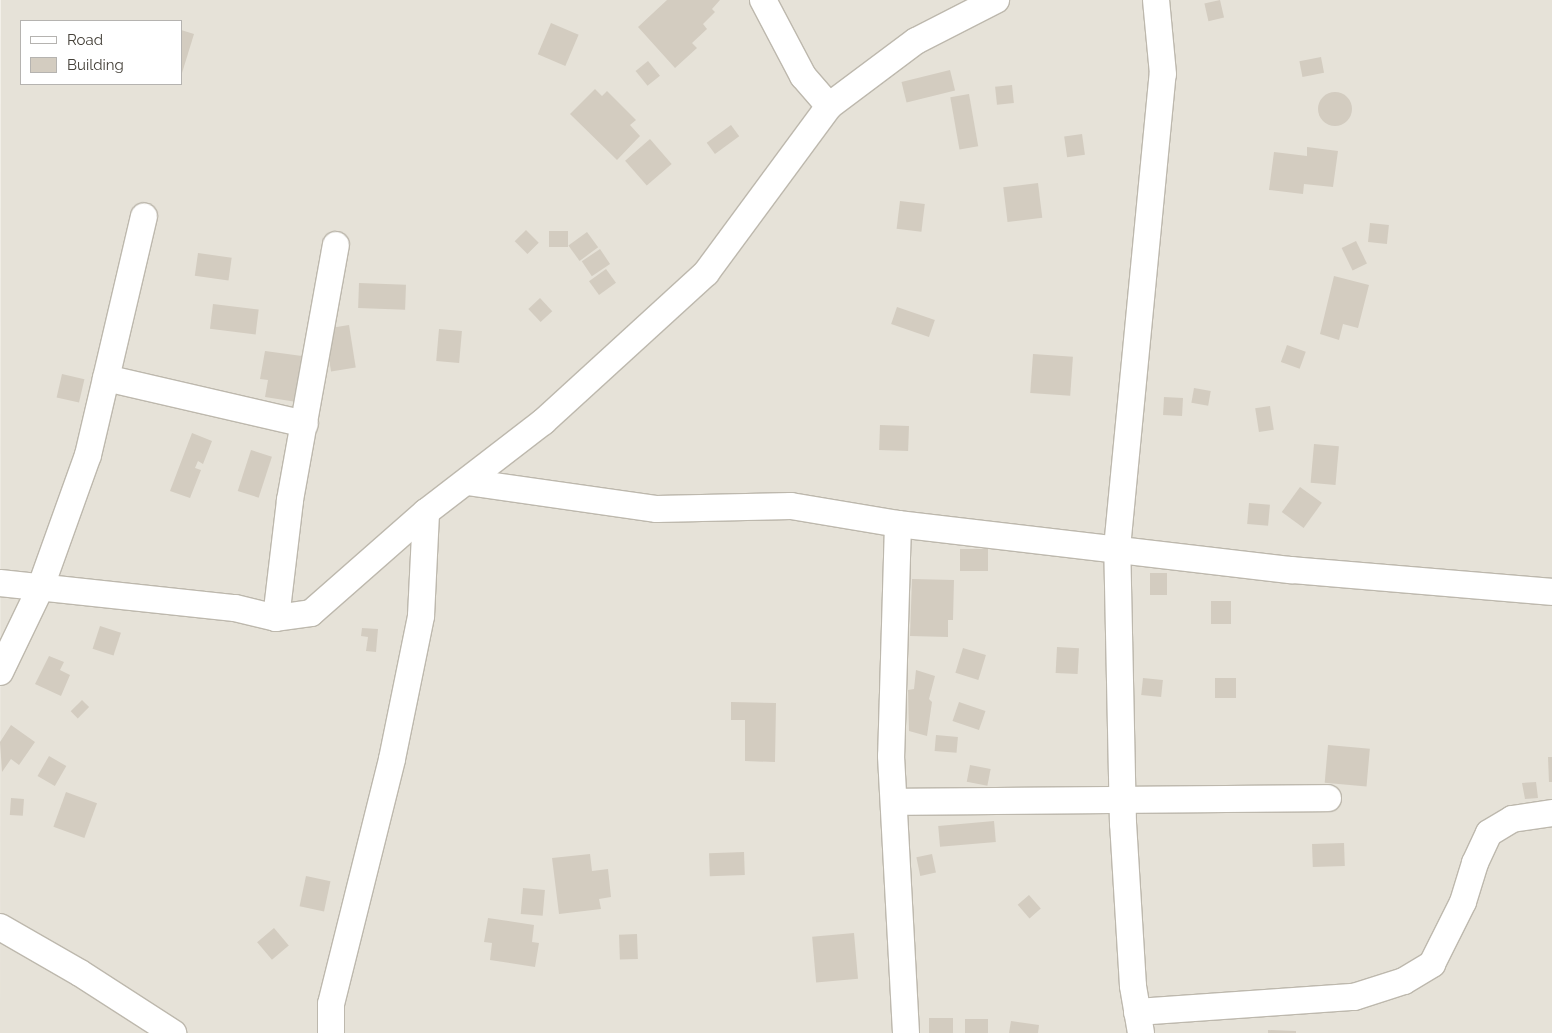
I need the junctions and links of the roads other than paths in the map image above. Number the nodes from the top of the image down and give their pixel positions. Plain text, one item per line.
1 (763, 0) edge
2 (996, 0) edge
3 (1156, 0) edge
4 (829, 106) junction
5 (144, 216) dead end
6 (336, 245) dead end
7 (106, 378) junction
8 (305, 424) junction
9 (467, 482) junction
10 (426, 512) junction
11 (898, 524) junction
12 (1117, 548) junction
13 (0, 584) edge
14 (40, 589) junction
15 (1552, 592) edge
16 (276, 618) junction
17 (0, 672) edge
18 (1328, 798) dead end
19 (894, 802) junction
20 (1122, 802) junction
21 (1552, 813) edge
22 (0, 927) edge
23 (1139, 1023) edge
24 (173, 1033) edge
25 (331, 1033) edge
26 (906, 1033) edge

1 - 4 street
2 - 4 street
3 - 12 street
4 - 9 street
5 - 7 street
6 - 8 street
7 - 8 street
7 - 14 street
8 - 16 street
9 - 10 street
9 - 11 street
10 - 16 street
10 - 25 street
11 - 12 street
11 - 19 street
12 - 15 street
12 - 20 street
13 - 14 street
14 - 16 street
14 - 17 street
18 - 20 street
19 - 20 street
19 - 26 street
20 - 23 street
21 - 23 street
22 - 24 street

